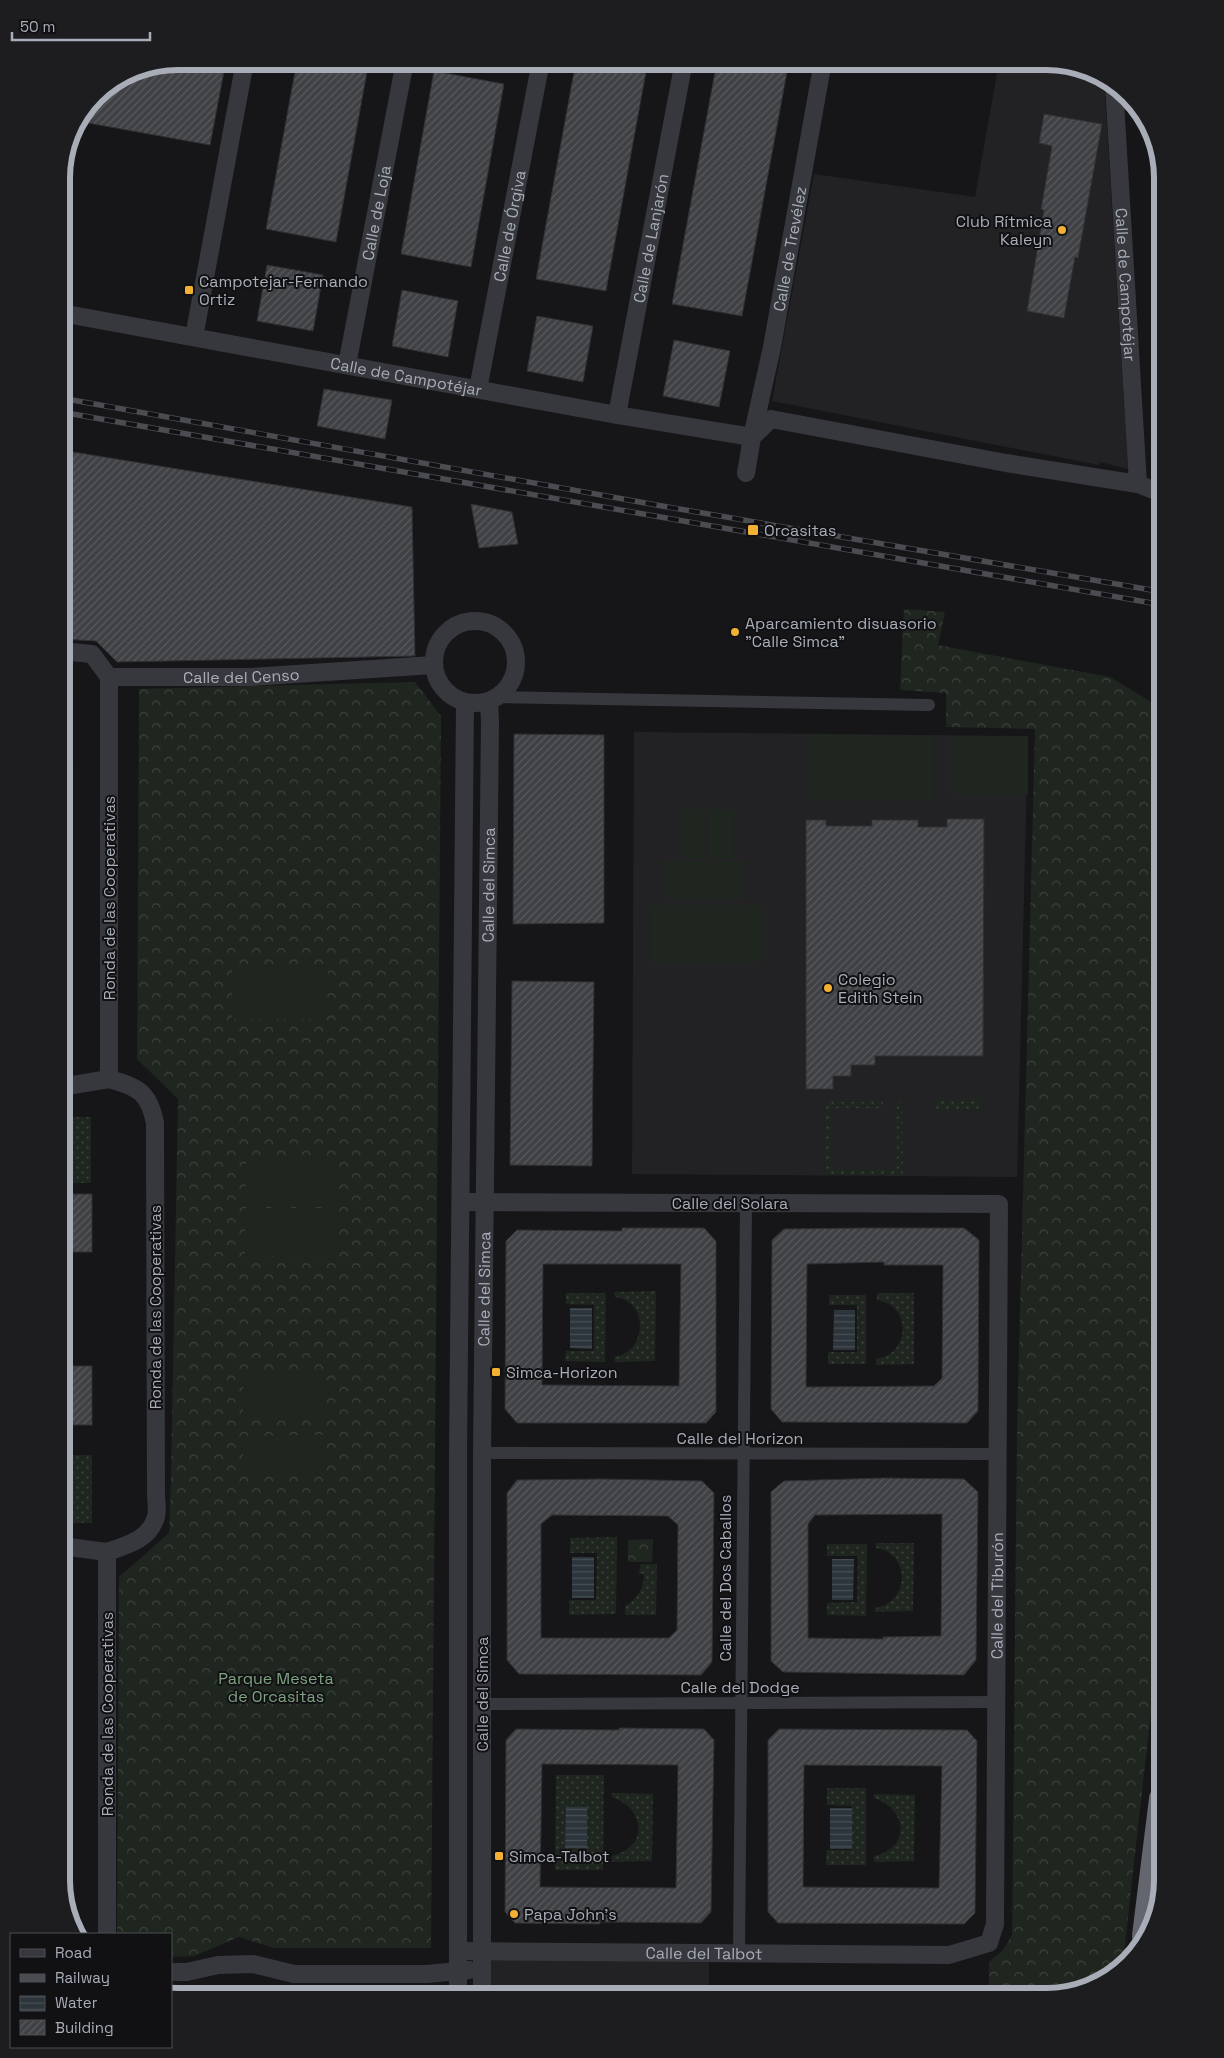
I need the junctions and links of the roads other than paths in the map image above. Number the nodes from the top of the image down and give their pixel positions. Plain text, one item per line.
1 (243, 70) edge
2 (403, 70) edge
3 (539, 70) edge
4 (682, 70) edge
5 (822, 70) edge
6 (1115, 95) edge
7 (70, 314) edge
8 (194, 337) junction
9 (347, 365) junction
10 (478, 389) junction
11 (617, 415) junction
12 (752, 437) junction
13 (746, 473) dead end
14 (70, 652) edge
15 (433, 665) junction
16 (109, 677) junction
17 (493, 699) junction
18 (465, 703) junction
19 (929, 705) dead end
20 (108, 1078) junction
21 (70, 1085) edge
22 (460, 1202) junction
23 (485, 1202) junction
24 (746, 1204) junction
25 (999, 1204) joint
26 (482, 1453) junction
27 (742, 1454) junction
28 (998, 1454) junction
29 (70, 1547) edge
30 (107, 1552) junction
31 (997, 1702) junction
32 (741, 1703) junction
33 (482, 1704) junction
34 (1154, 1872) edge
35 (1149, 1910) edge
36 (108, 1933) edge
37 (458, 1951) junction
38 (482, 1951) junction
39 (740, 1953) junction
40 (949, 1955) joint
41 (458, 1970) junction
42 (481, 1970) junction
43 (172, 1972) edge
44 (458, 1988) edge
45 (482, 1988) edge

1 - 8 street
2 - 9 street, Calle de Loja
3 - 10 street, Calle de Órgiva
4 - 11 street, Calle de Lanjarón
5 - 12 street, Calle de Trevélez
6 - 12 street, Calle de Campotéjar
7 - 8 street, Calle de Campotéjar
8 - 9 street, Calle de Campotéjar
9 - 10 street, Calle de Campotéjar
10 - 11 street, Calle de Campotéjar
11 - 12 street, Calle de Campotéjar
12 - 13 street
14 - 16 street
15 - 16 street, Calle del Censo
15 - 17 street
15 - 18 street
16 - 20 street, Ronda de las Cooperativas
17 - 18 street
17 - 19 street
17 - 23 street, Calle del Simca
18 - 22 street, Calle del Simca
20 - 21 street
20 - 30 street, Ronda de las Cooperativas
22 - 23 street, Calle del Solara
22 - 37 street, Calle del Simca
23 - 24 street, Calle del Solara
23 - 26 street, Calle del Simca
24 - 25 street, Calle del Solara
24 - 27 street, Calle del Dos Caballos
25 - 28 street, Calle del Tiburón
26 - 27 street, Calle del Horizon
26 - 33 street, Calle del Simca
27 - 28 street, Calle del Horizon
27 - 32 street, Calle del Dos Caballos
28 - 31 street, Calle del Tiburón
29 - 30 street
30 - 36 street, Ronda de las Cooperativas
31 - 32 street, Calle del Dodge
31 - 40 street, Calle del Tiburón
32 - 33 street, Calle del Dodge
32 - 39 street, Calle del Dos Caballos
33 - 38 street, Calle del Simca
34 - 35 highway
37 - 38 street, Calle del Talbot
37 - 41 street, Calle del Simca
38 - 39 street, Calle del Talbot
38 - 42 street, Calle del Simca
39 - 40 street, Calle del Talbot
41 - 42 street
41 - 43 street
41 - 44 street, Calle del Simca
42 - 45 street, Calle del Simca

